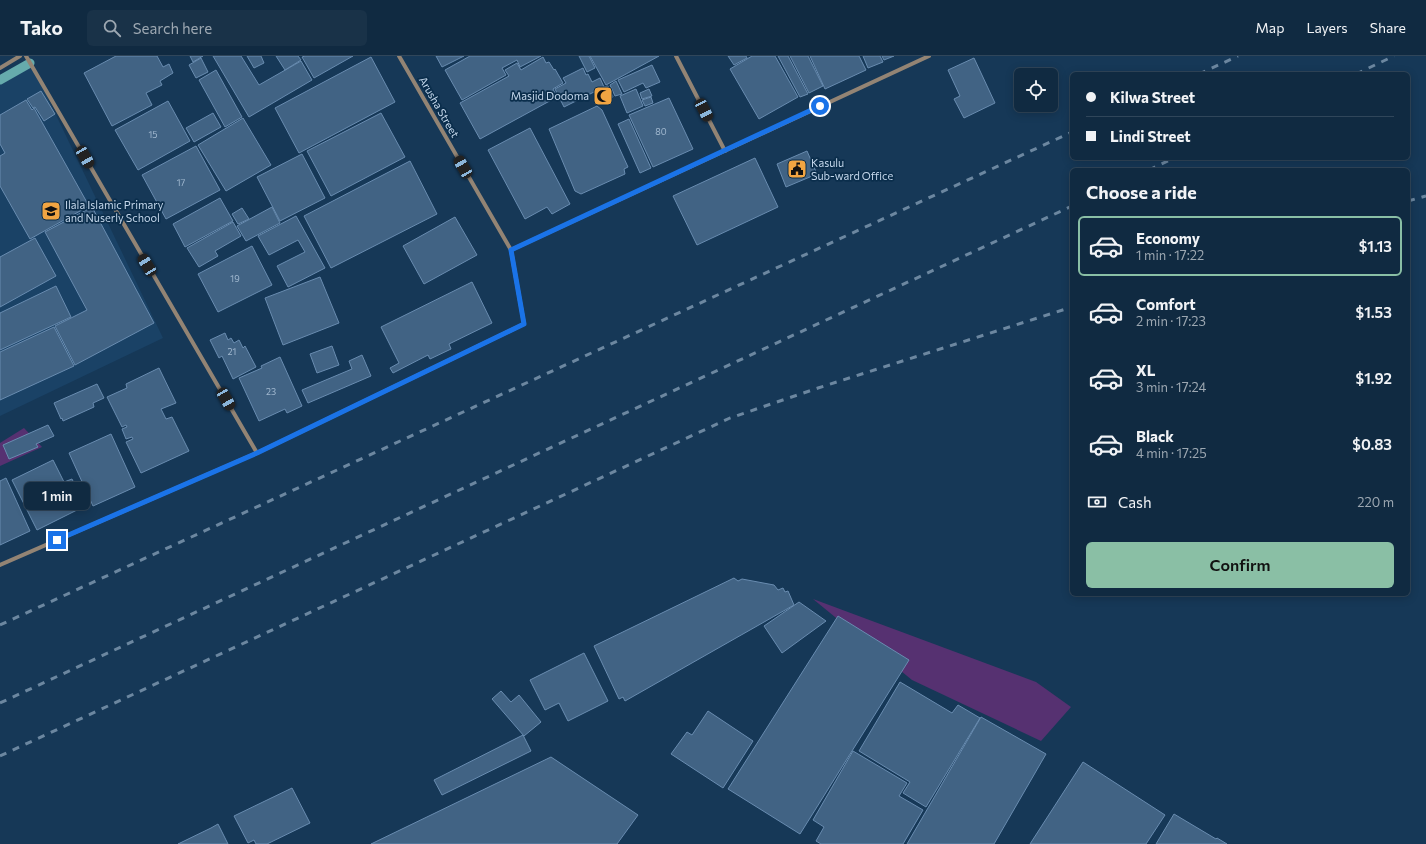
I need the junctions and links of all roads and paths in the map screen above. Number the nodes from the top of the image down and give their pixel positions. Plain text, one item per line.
1 (20, 56) edge
2 (26, 56) edge
3 (399, 56) edge
4 (676, 56) edge
5 (929, 56) edge
6 (0, 68) edge
7 (725, 150) junction
8 (511, 250) junction
9 (257, 453) junction
10 (0, 564) edge

1 - 6 street
2 - 9 street
3 - 8 street, Arusha Street
4 - 7 street
5 - 7 street
7 - 8 street
8 - 9 street
9 - 10 street

